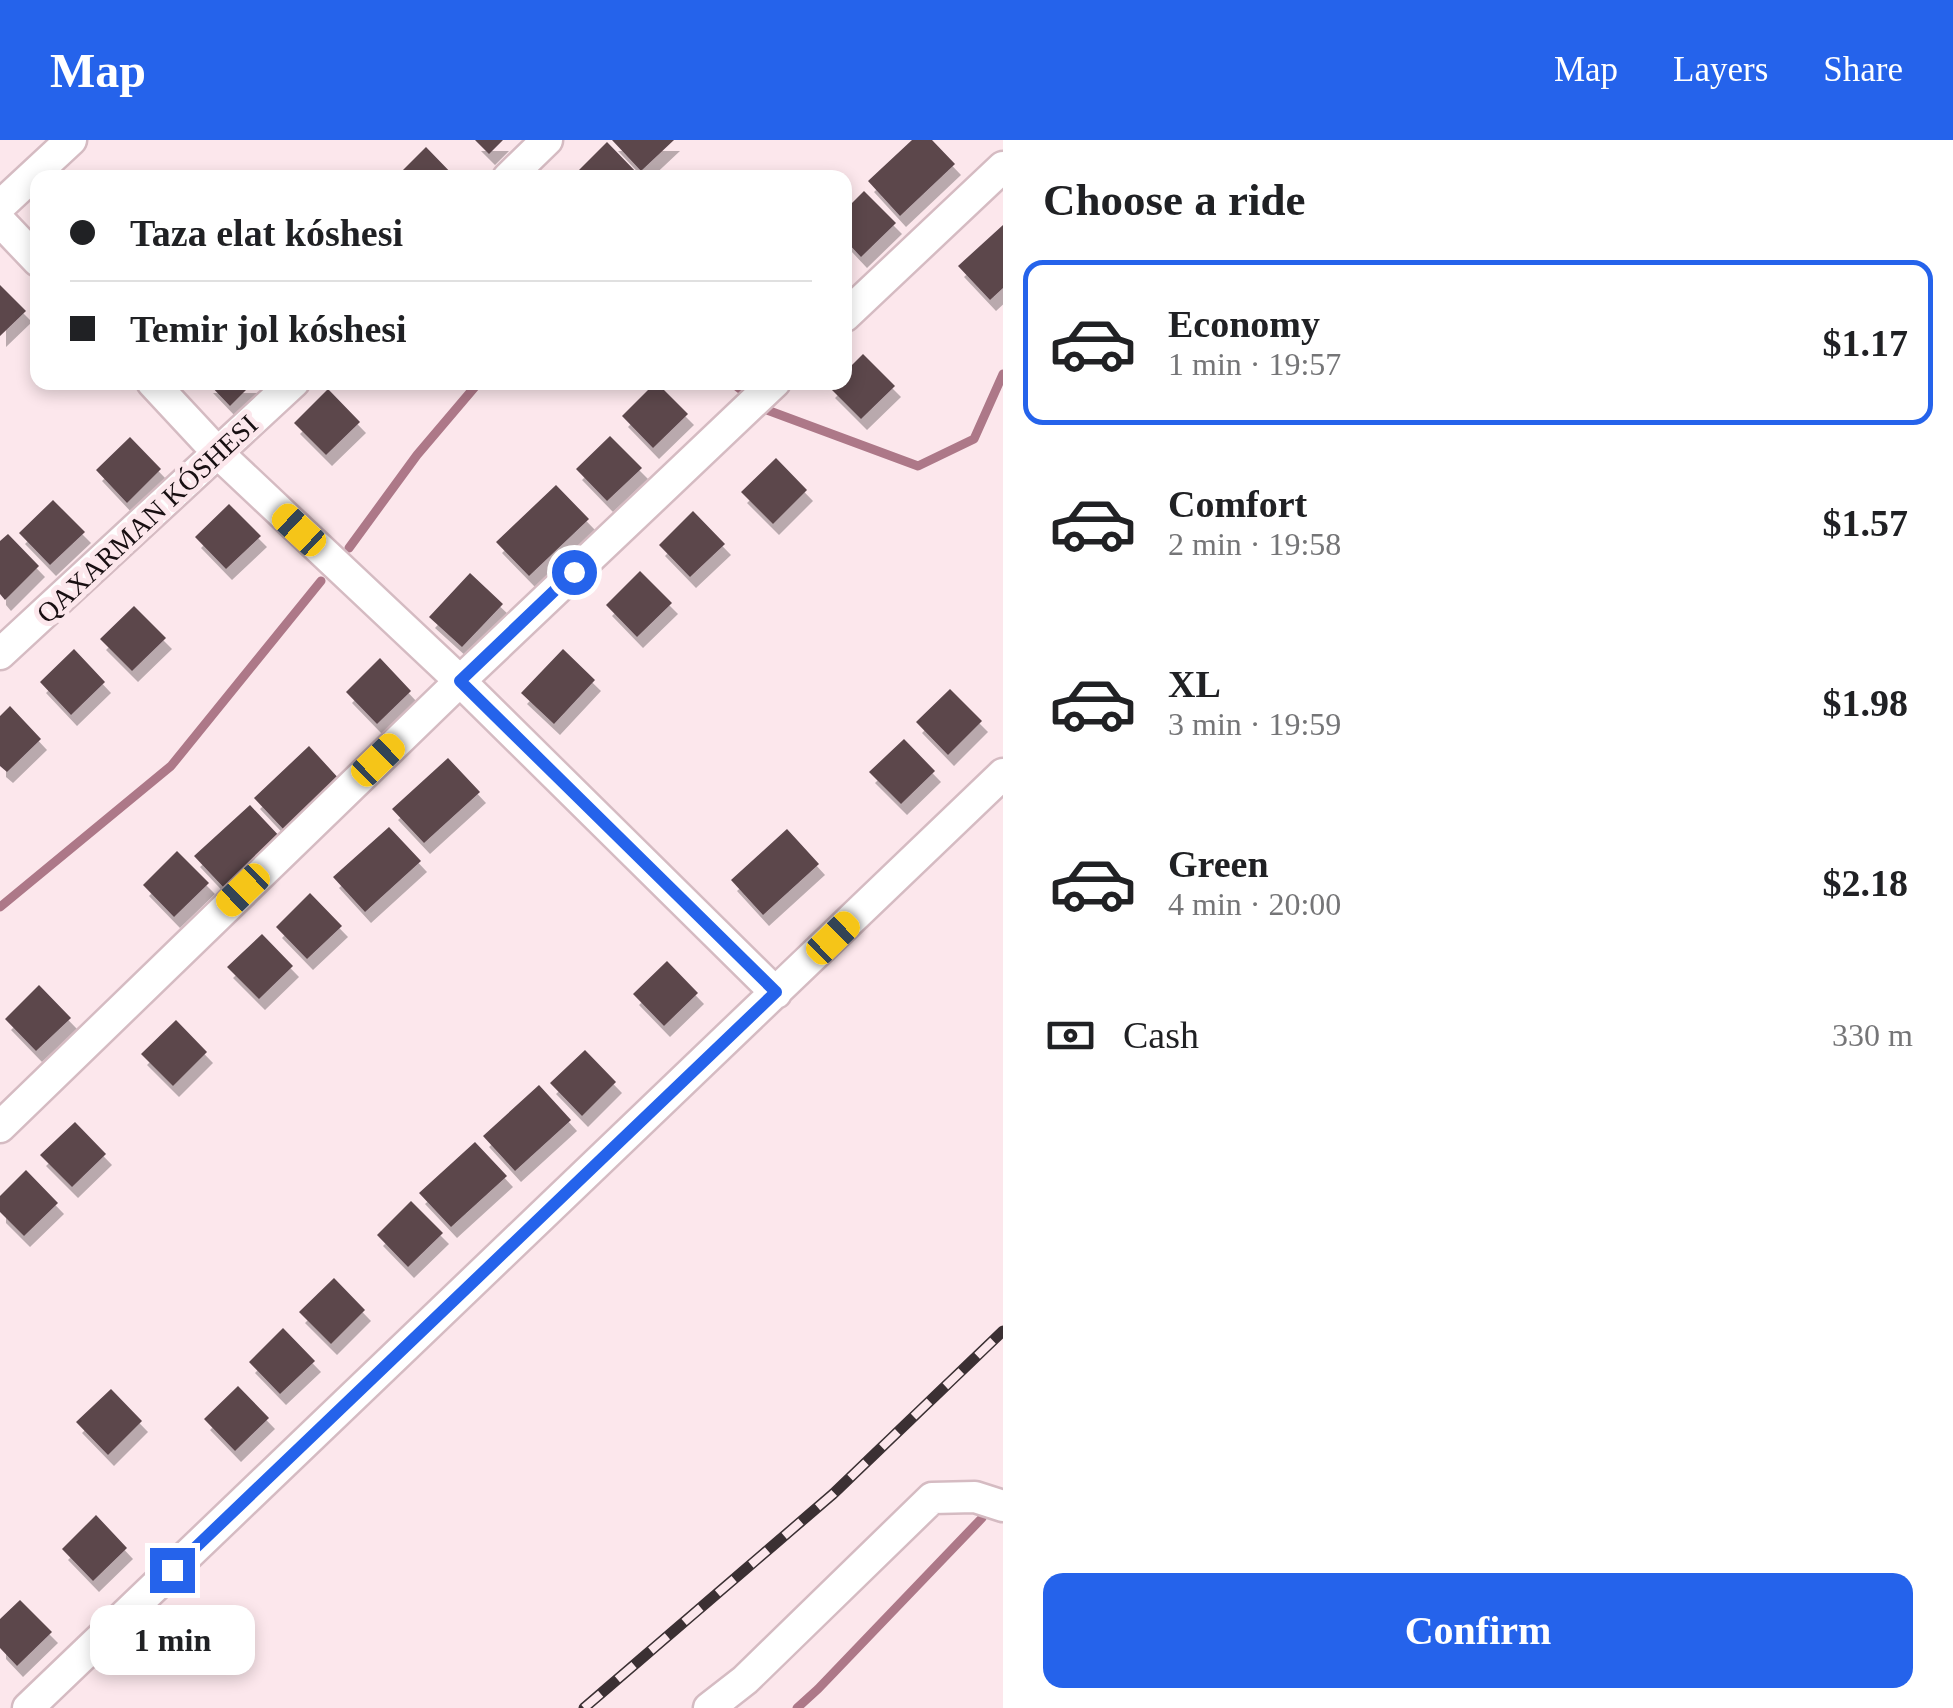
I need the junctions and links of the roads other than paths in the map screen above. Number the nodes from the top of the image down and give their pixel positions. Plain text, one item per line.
1 (71, 140) edge
2 (547, 140) edge
3 (1003, 167) edge
4 (39, 170) edge
5 (516, 170) edge
6 (30, 178) edge
7 (0, 206) edge
8 (0, 221) edge
9 (30, 253) edge
10 (852, 309) edge
11 (159, 390) edge
12 (286, 390) edge
13 (767, 390) edge
14 (219, 454) junction
15 (0, 654) edge
16 (460, 681) junction
17 (1003, 774) edge
18 (776, 992) junction
19 (0, 1126) edge
20 (1003, 1506) edge
21 (28, 1708) edge
22 (709, 1708) edge

1 - 4 street
2 - 5 street
3 - 10 street
6 - 7 street
8 - 9 street
11 - 14 street
12 - 14 street, QAXARMAN KÓSHESI
13 - 16 street
14 - 15 street, QAXARMAN KÓSHESI
14 - 16 street
16 - 18 street
16 - 19 street
17 - 18 street
18 - 21 street
20 - 22 street

